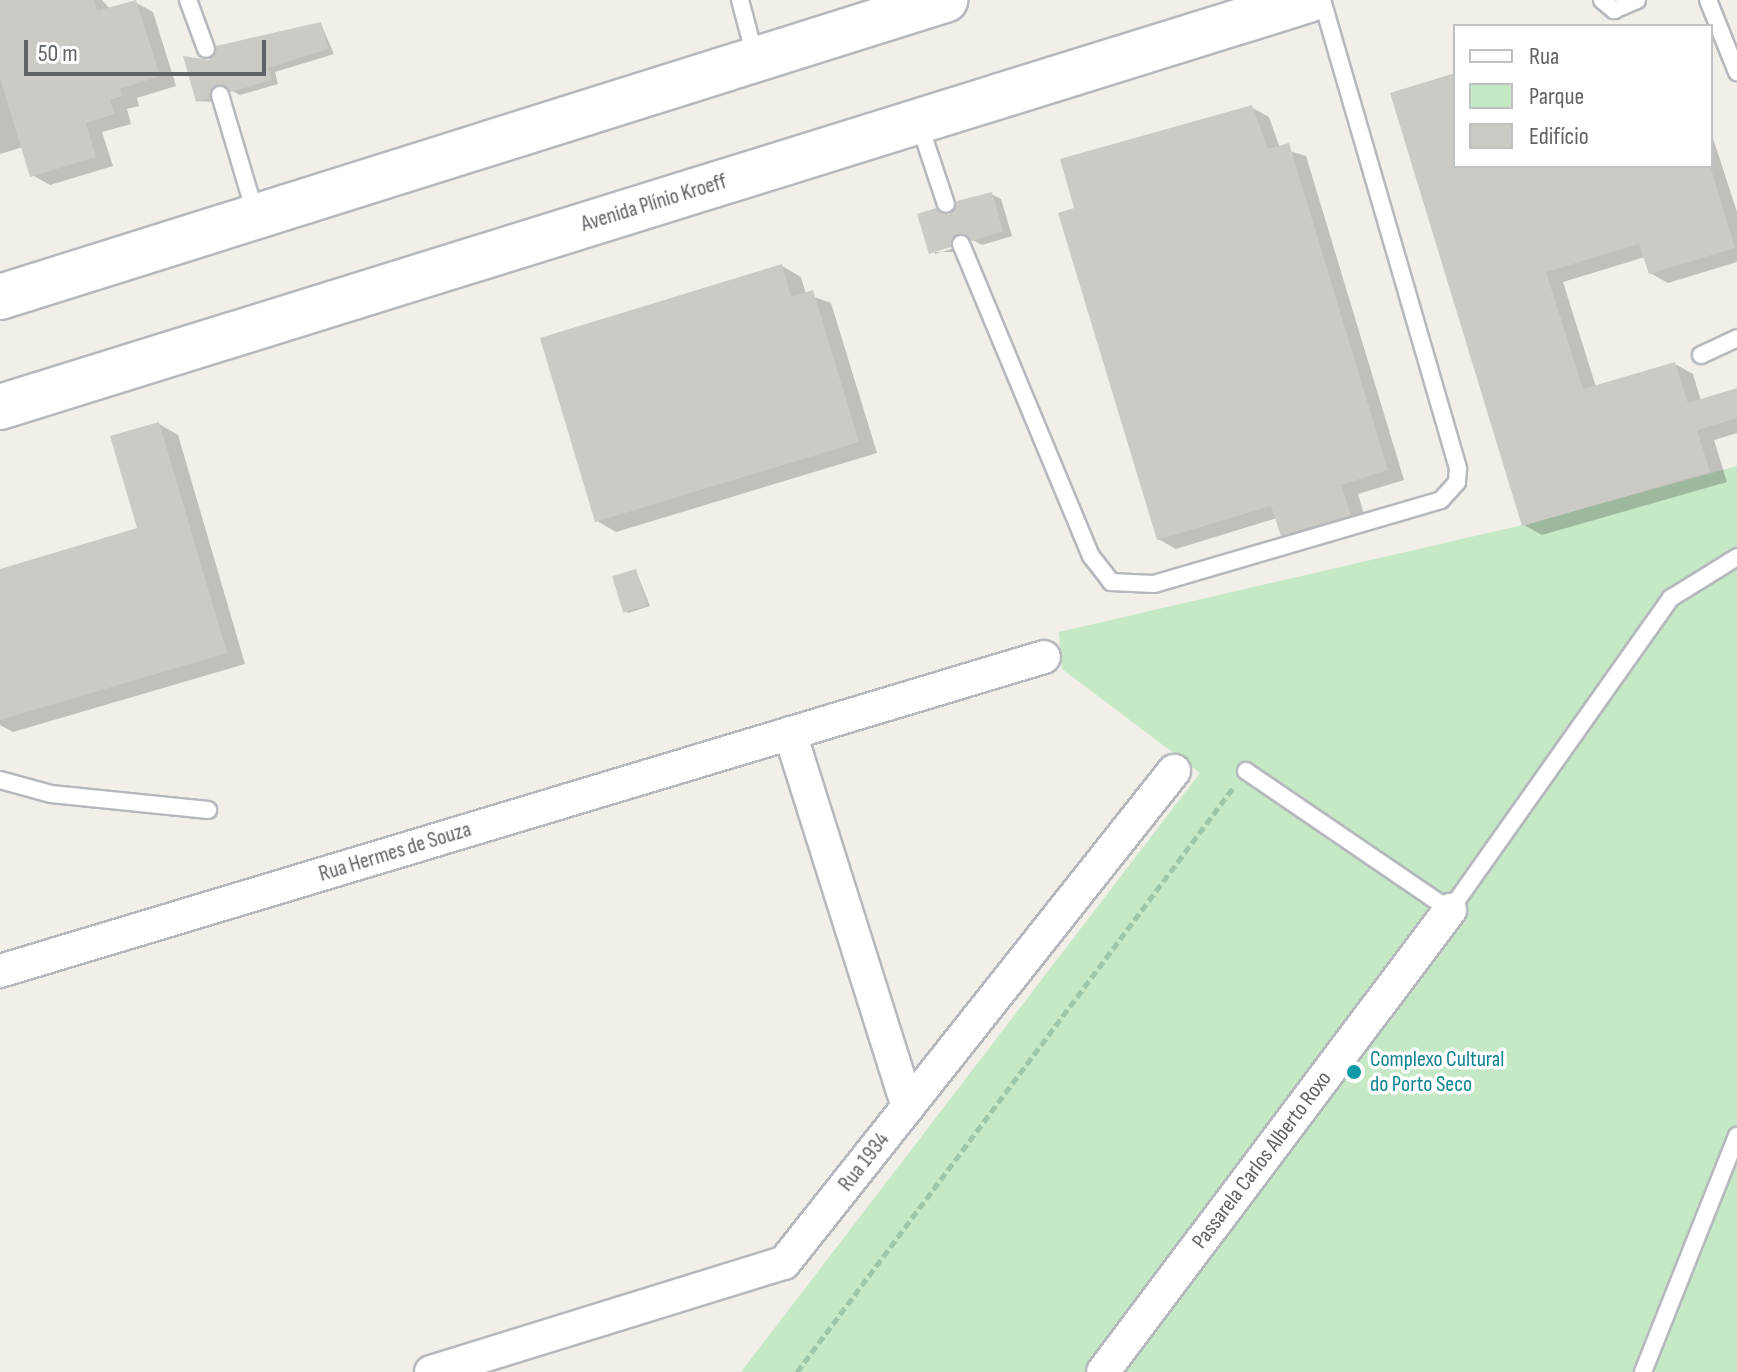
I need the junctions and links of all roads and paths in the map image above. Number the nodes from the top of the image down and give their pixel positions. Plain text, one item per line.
1 (188, 0) edge
2 (740, 0) edge
3 (945, 0) edge
4 (1308, 0) edge
5 (1322, 0) edge
6 (1602, 0) edge
7 (1637, 0) edge
8 (1708, 0) edge
9 (206, 49) dead end
10 (755, 57) junction
11 (1737, 72) edge
12 (220, 95) dead end
13 (919, 121) junction
14 (946, 204) dead end
15 (256, 216) junction
16 (961, 244) dead end
17 (0, 297) edge
18 (1737, 338) edge
19 (1701, 355) dead end
20 (0, 407) edge
21 (1737, 557) edge
22 (1044, 657) dead end
23 (790, 733) junction
24 (1174, 771) dead end
25 (1246, 771) joint
26 (0, 780) edge
27 (208, 810) dead end
28 (1450, 910) junction
29 (0, 971) edge
30 (908, 1107) junction
31 (1737, 1136) edge
32 (431, 1372) edge
33 (797, 1372) edge
34 (1103, 1372) edge
35 (1643, 1372) edge

1 - 9 lane
2 - 10 lane
3 - 10 main road
4 - 13 main road, Avenida Plínio Kroeff
5 - 16 lane
6 - 7 lane
8 - 11 lane
10 - 15 main road
12 - 15 lane
13 - 14 lane
13 - 20 main road, Avenida Plínio Kroeff
15 - 17 main road
18 - 19 lane
21 - 28 lane
22 - 23 street, Rua Hermes de Souza
23 - 29 street, Rua Hermes de Souza
23 - 30 street
24 - 30 street, Rua 1934
25 - 28 lane
25 - 33 path
26 - 27 lane
28 - 34 street, Passarela Carlos Alberto Roxo
30 - 32 street, Rua 1934
31 - 35 lane

